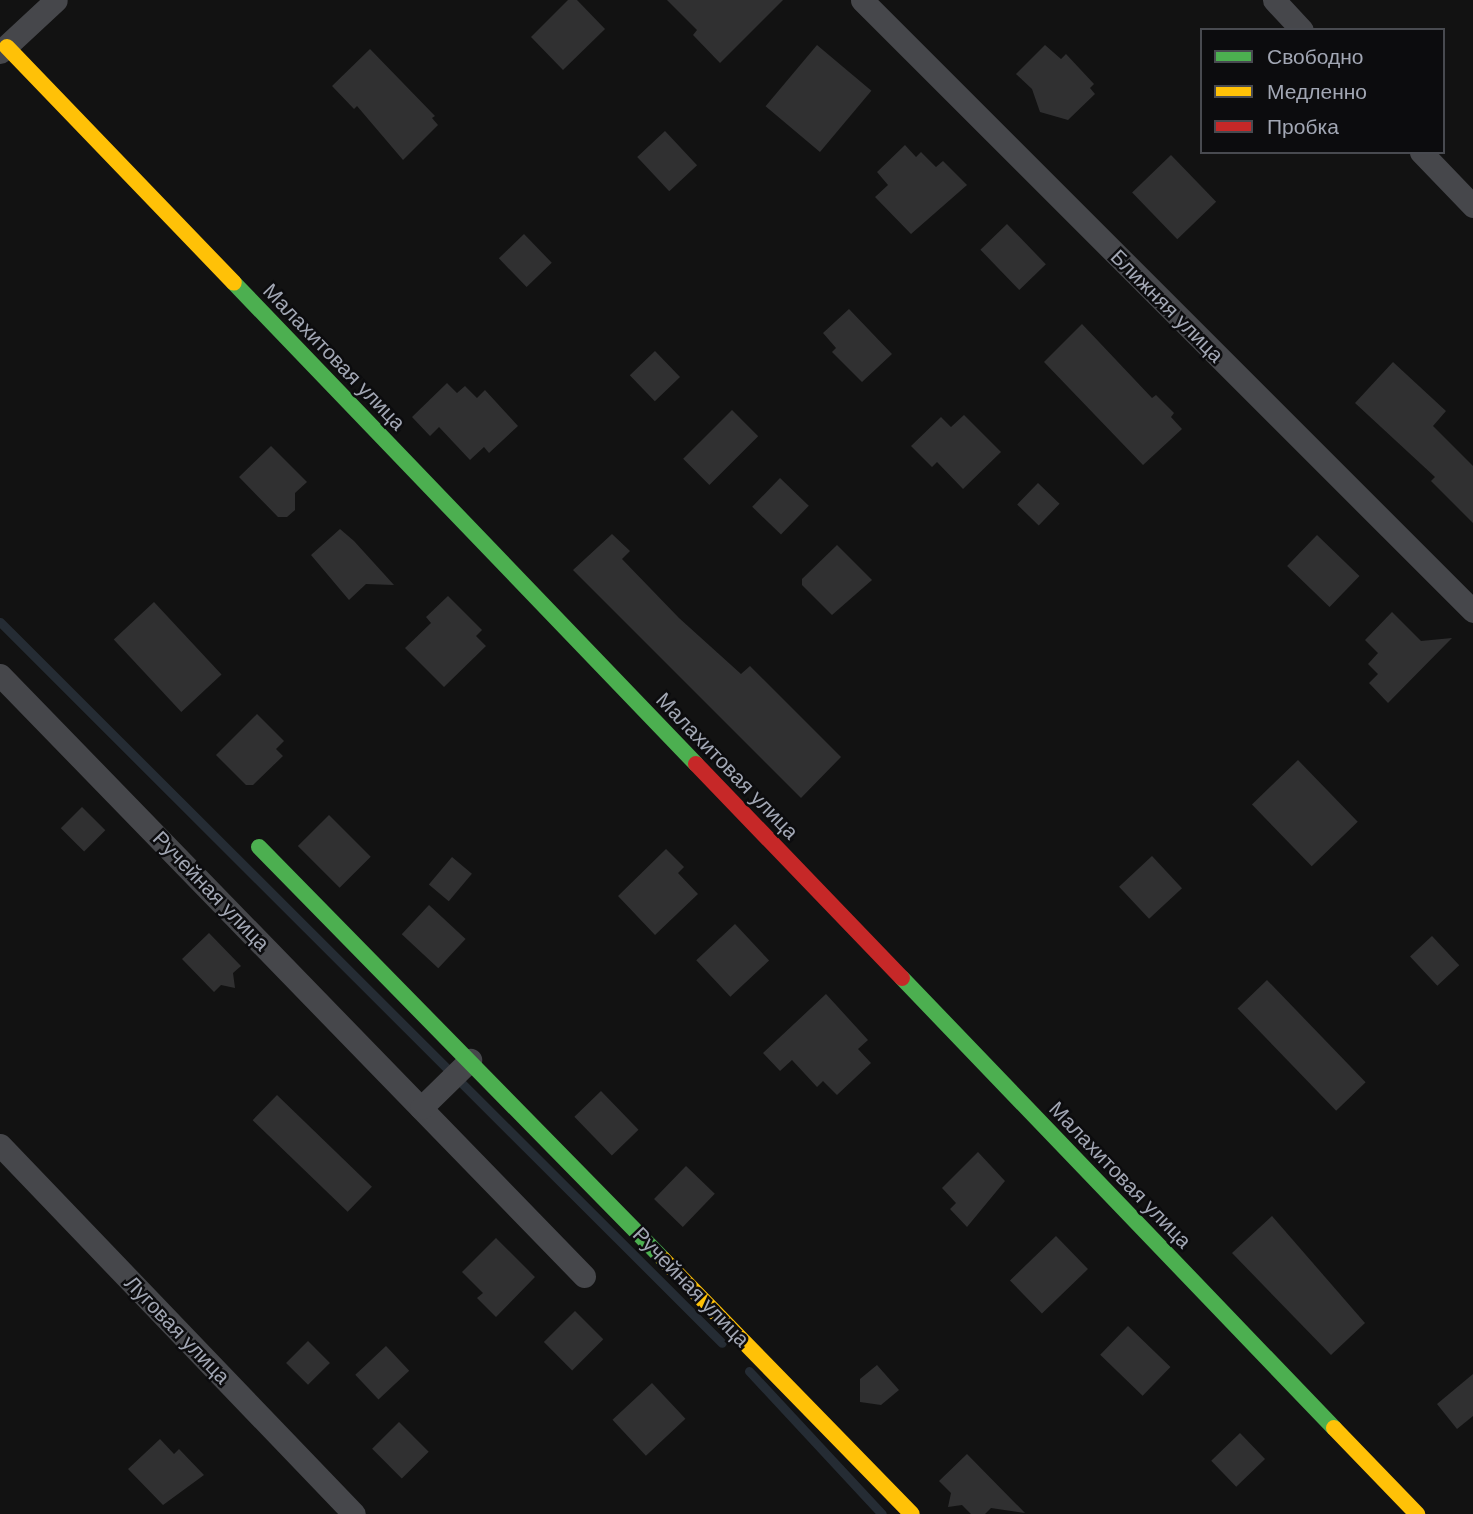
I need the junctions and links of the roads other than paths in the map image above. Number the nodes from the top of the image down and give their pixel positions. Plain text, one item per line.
1 (57, 0) edge
2 (862, 0) edge
3 (1273, 0) edge
4 (1300, 28) edge
5 (3, 50) edge
6 (1423, 154) edge
7 (1473, 206) edge
8 (1473, 611) edge
9 (0, 675) edge
10 (259, 847) dead end
11 (470, 1060) junction
12 (421, 1108) junction
13 (0, 1145) edge
14 (584, 1276) dead end
15 (354, 1514) edge
16 (912, 1514) edge
17 (1417, 1514) edge

1 - 5 street
2 - 8 street, Ближняя улица
3 - 4 street
5 - 17 street, Малахитовая улица
6 - 7 street
9 - 12 street, Ручейная улица
10 - 11 street, Ручейная улица
11 - 12 street
11 - 16 street, Ручейная улица
12 - 14 street, Ручейная улица
13 - 15 street, Луговая улица

